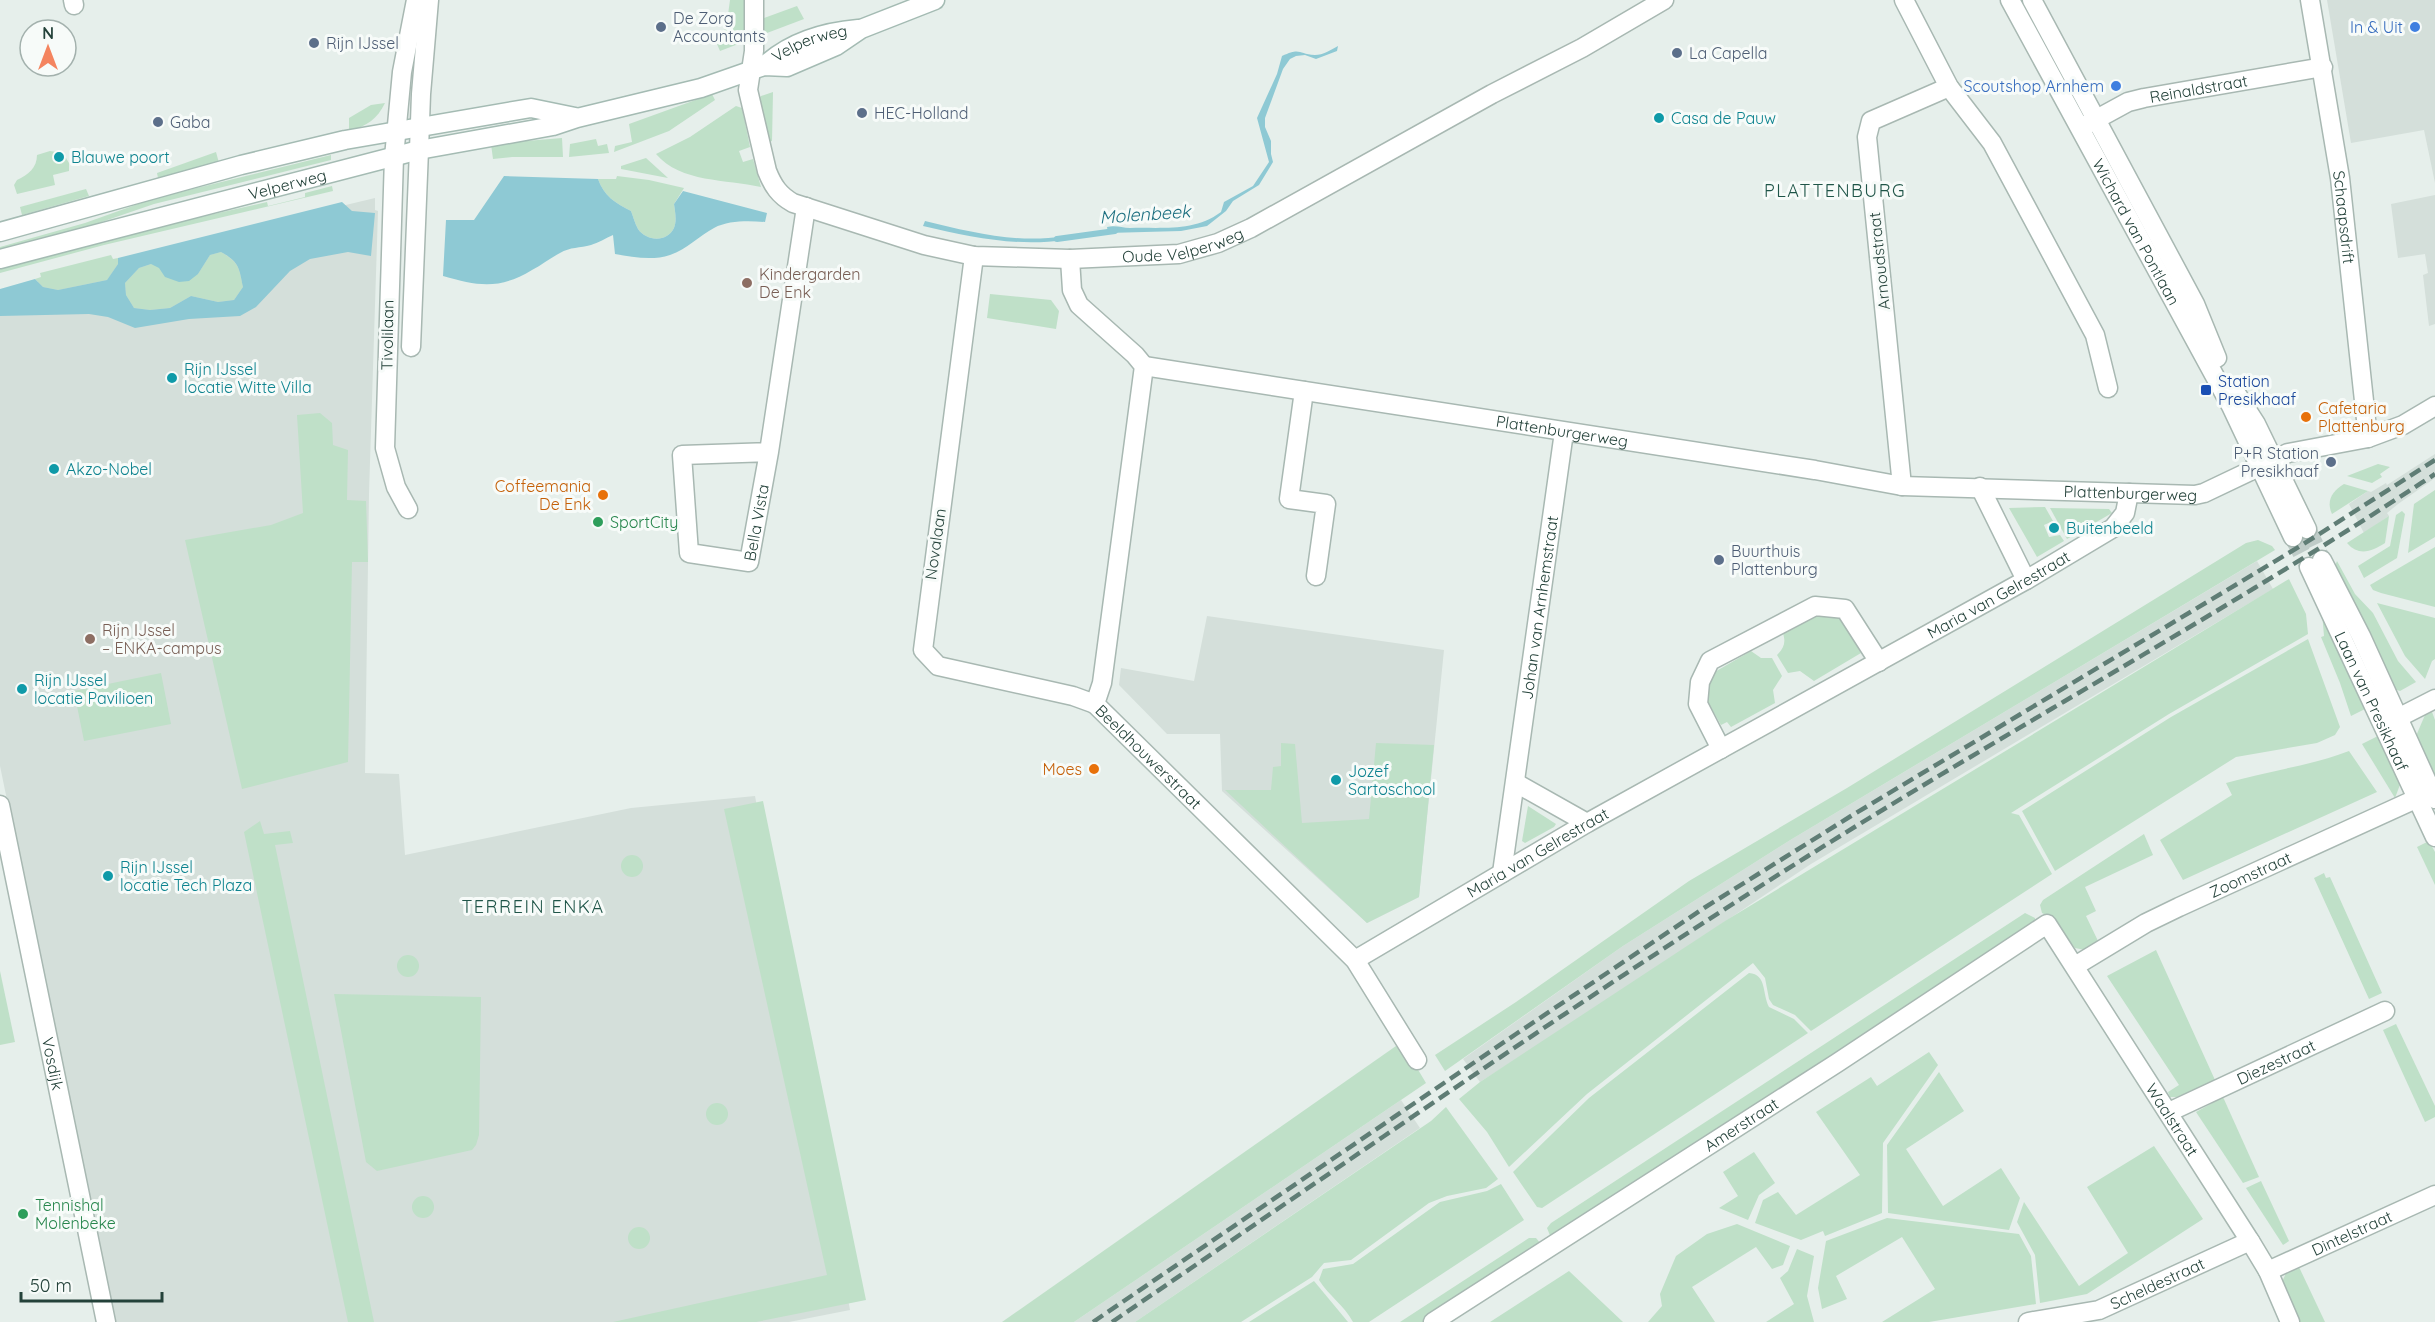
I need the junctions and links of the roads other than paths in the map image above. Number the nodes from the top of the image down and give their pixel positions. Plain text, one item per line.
1 (416, 0) edge
2 (429, 0) edge
3 (754, 0) edge
4 (935, 0) edge
5 (1664, 0) edge
6 (1904, 0) edge
7 (2010, 0) edge
8 (2032, 0) edge
9 (2310, 0) edge
10 (2323, 67) junction
11 (757, 69) junction
12 (1949, 87) junction
13 (577, 118) junction
14 (2096, 119) junction
15 (420, 127) junction
16 (2080, 128) junction
17 (395, 132) junction
18 (419, 150) junction
19 (394, 157) junction
20 (806, 207) junction
21 (0, 232) edge
22 (974, 256) junction
23 (1070, 259) junction
24 (0, 260) edge
25 (411, 347) dead end
26 (1144, 366) junction
27 (2108, 388) dead end
28 (1304, 392) junction
29 (2435, 406) edge
30 (1564, 432) junction
31 (2368, 438) junction
32 (769, 452) junction
33 (2266, 463) junction
34 (1902, 486) junction
35 (1980, 487) junction
36 (2129, 492) junction
37 (408, 509) dead end
38 (2300, 533) tunnel mouth
39 (2315, 563) tunnel mouth
40 (1316, 576) dead end
41 (2026, 580) junction
42 (1879, 662) junction
43 (2435, 699) edge
44 (1095, 704) junction
45 (2391, 721) junction
46 (1721, 749) junction
47 (1516, 783) junction
48 (2428, 796) edge
49 (0, 805) edge
50 (1587, 823) junction
51 (2435, 837) edge
52 (1502, 873) junction
53 (2047, 924) joint
54 (1355, 960) junction
55 (2075, 966) junction
56 (2385, 1011) dead end
57 (1417, 1060) dead end
58 (2169, 1112) junction
59 (2435, 1195) edge
60 (2250, 1241) junction
61 (2268, 1271) junction
62 (2036, 1321) edge
63 (106, 1322) edge
64 (1433, 1322) edge
65 (2290, 1322) edge

1 - 17 street, Tivolilaan
2 - 15 street, Tivolilaan
3 - 11 street, Oude Velperweg
4 - 11 street, Velperweg
5 - 23 street, Oude Velperweg
6 - 12 street
7 - 16 street, Wichard van Pontlaan
8 - 14 street, Wichard van Pontlaan
9 - 10 street, Schaapsdrift
10 - 14 street, Reinaldstraat
10 - 31 street, Schaapsdrift
11 - 13 street, Velperweg
11 - 20 street, Oude Velperweg
12 - 27 street
12 - 34 street, Arnoudstraat
13 - 15 street, Velperweg
13 - 18 street, Velperweg
14 - 16 street, Reinaldstraat
14 - 33 street, Wichard van Pontlaan
15 - 17 street, Velperweg
15 - 18 street, Tivolilaan
16 - 33 street, Wichard van Pontlaan
17 - 19 street, Tivolilaan
17 - 21 street, Velperweg
18 - 19 street, Velperweg
18 - 25 street, Tivolilaan
19 - 24 street, Velperweg
19 - 37 street, Tivolilaan
20 - 22 street, Oude Velperweg
20 - 32 street, Bella Vista
22 - 23 street, Oude Velperweg
22 - 44 street, Novalaan
23 - 26 street
26 - 28 street, Plattenburgerweg
26 - 44 street, Beeldhouwerstraat
28 - 30 street, Plattenburgerweg
28 - 40 street
29 - 31 street, Plattenburgerweg
30 - 34 street, Plattenburgerweg
30 - 47 street, Johan van Arnhemstraat
31 - 33 street, Plattenburgerweg
32 - 32 street, Bella Vista
33 - 36 street, Plattenburgerweg
33 - 38 street
34 - 35 street, Plattenburgerweg
35 - 36 street, Plattenburgerweg
35 - 41 street
36 - 41 street, Maria van Gelrestraat
39 - 45 street, Laan van Presikhaaf
41 - 42 street, Maria van Gelrestraat
42 - 46 street, Maria van Gelrestraat
42 - 46 street
43 - 45 street
44 - 54 street, Beeldhouwerstraat
45 - 48 street, Laan van Presikhaaf
46 - 50 street, Maria van Gelrestraat
47 - 50 street
47 - 52 street, Johan van Arnhemstraat
48 - 51 street, Laan van Presikhaaf
48 - 55 street, Zoomstraat
49 - 63 street, Vosdijk
50 - 52 street, Maria van Gelrestraat
52 - 54 street, Maria van Gelrestraat
53 - 55 street, Waalstraat
53 - 64 street, Amerstraat
54 - 57 street, Beeldhouwerstraat
55 - 58 street, Waalstraat
56 - 58 street, Diezestraat
58 - 60 street, Waalstraat
59 - 61 street, Dintelstraat
60 - 61 street, Waalstraat
60 - 62 street, Scheldestraat
61 - 65 street, Waalstraat

